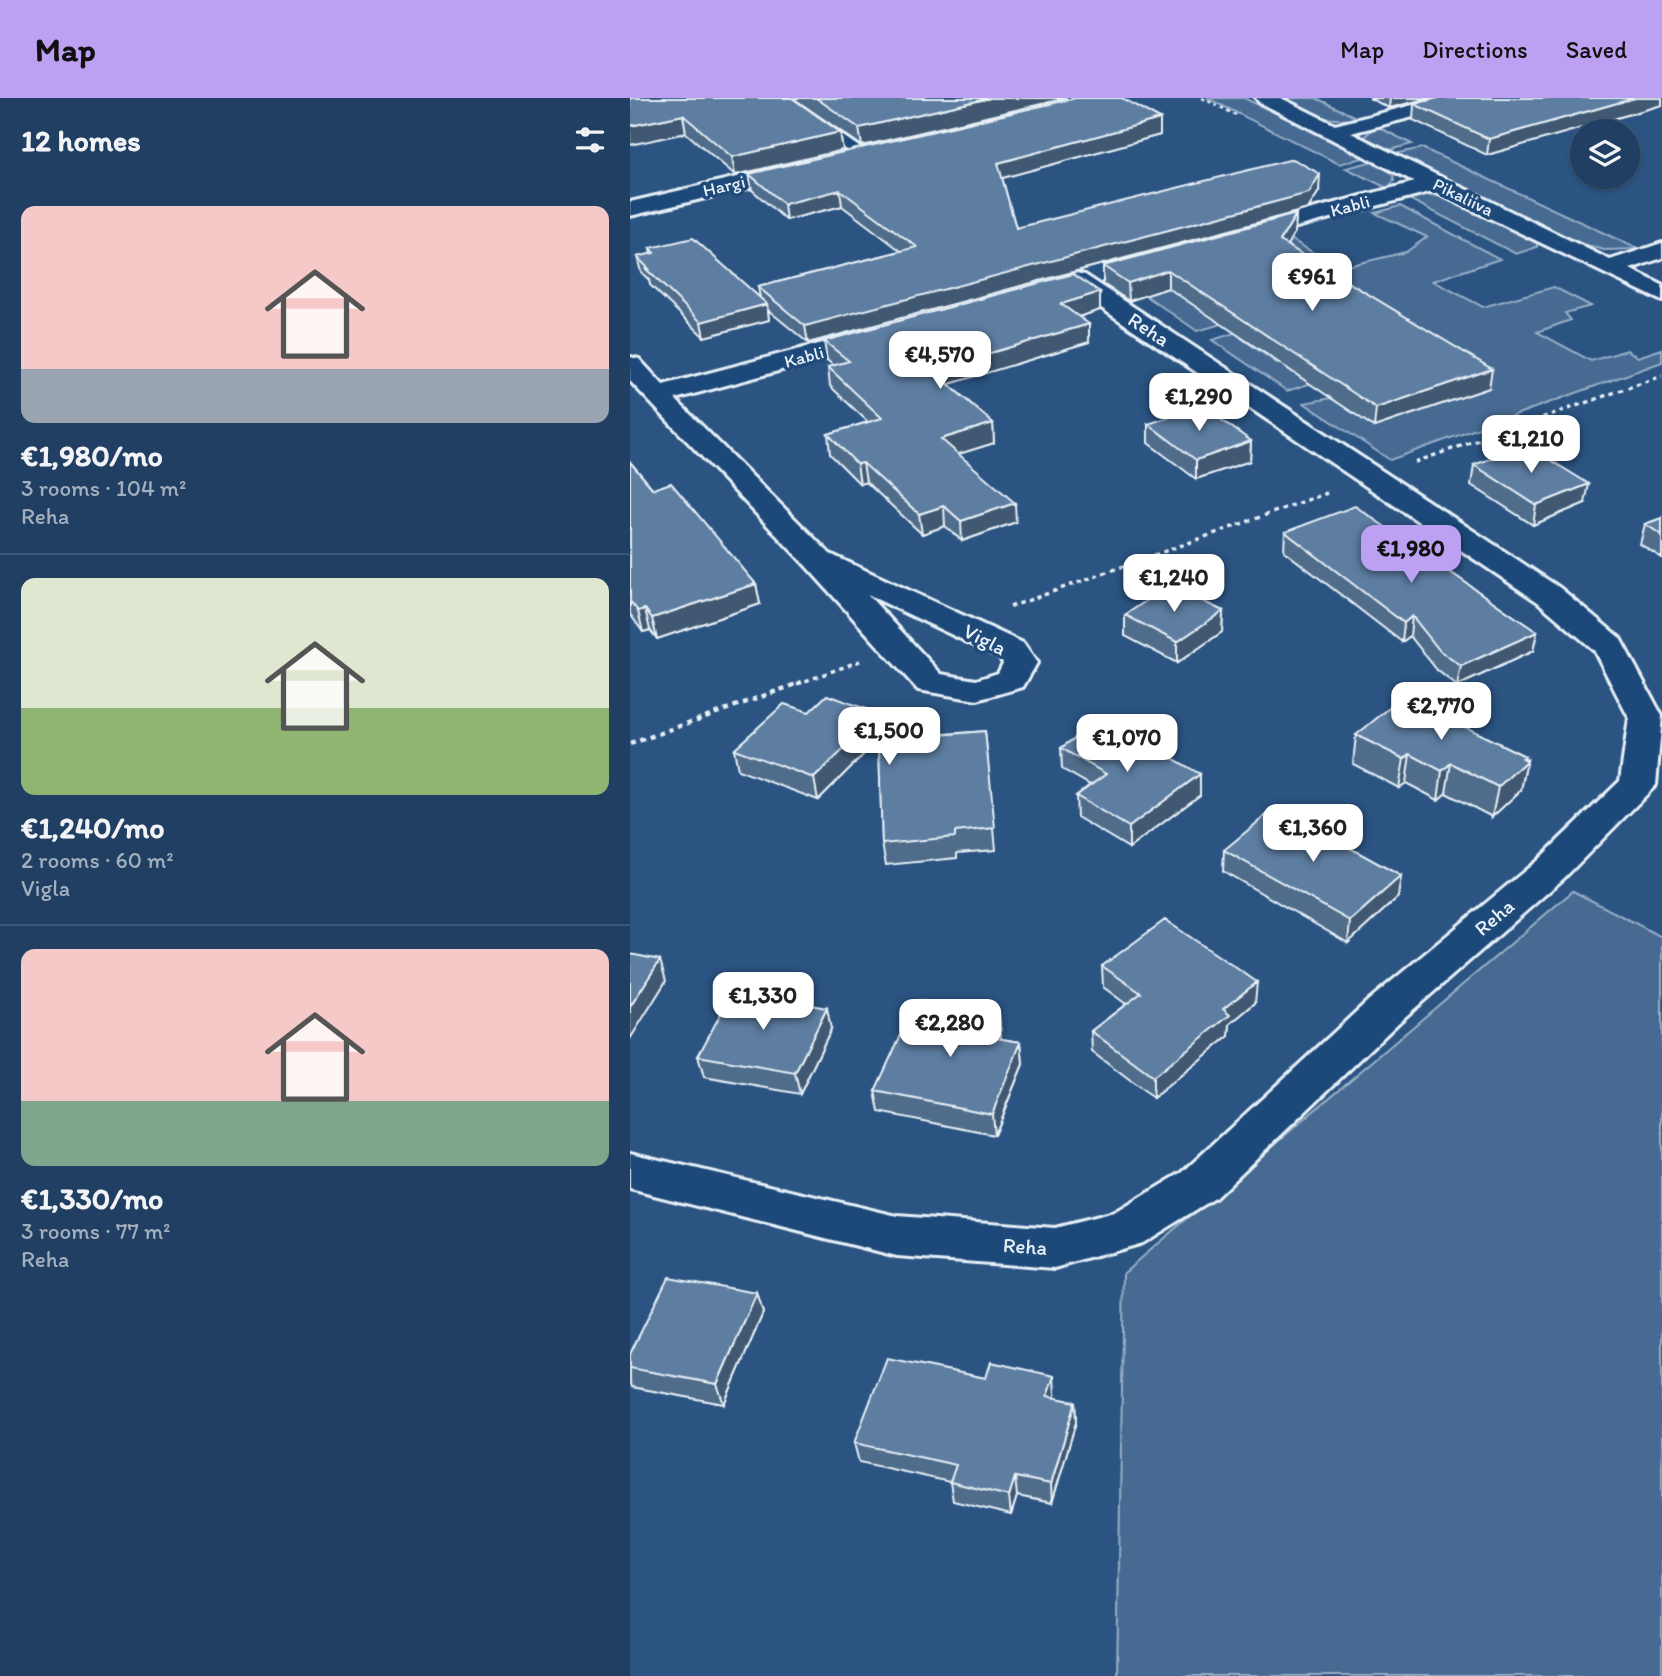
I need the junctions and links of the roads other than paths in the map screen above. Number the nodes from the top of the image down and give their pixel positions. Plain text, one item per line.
1 (780, 98) edge
2 (1266, 98) edge
3 (1464, 98) edge
4 (1335, 131) junction
5 (888, 148) edge
6 (862, 154) junction
7 (1435, 184) junction
8 (630, 209) edge
9 (1220, 241) edge
10 (1662, 250) edge
11 (1610, 268) junction
12 (1102, 273) dead end
13 (1662, 294) edge
14 (892, 332) edge
15 (630, 365) edge
16 (658, 395) junction
17 (819, 561) junction
18 (630, 1171) edge

1 - 6 lane
2 - 4 street, Pikaliiva
3 - 4 street
4 - 7 street, Pikaliiva
5 - 6 street, Hargi
6 - 8 street, Hargi
7 - 9 street, Kabli
7 - 11 street, Pikaliiva
10 - 11 street
11 - 13 street, Pikaliiva
12 - 18 street, Reha
14 - 16 street, Kabli
15 - 16 street, Vigla
16 - 17 street, Vigla
17 - 17 street, Vigla

